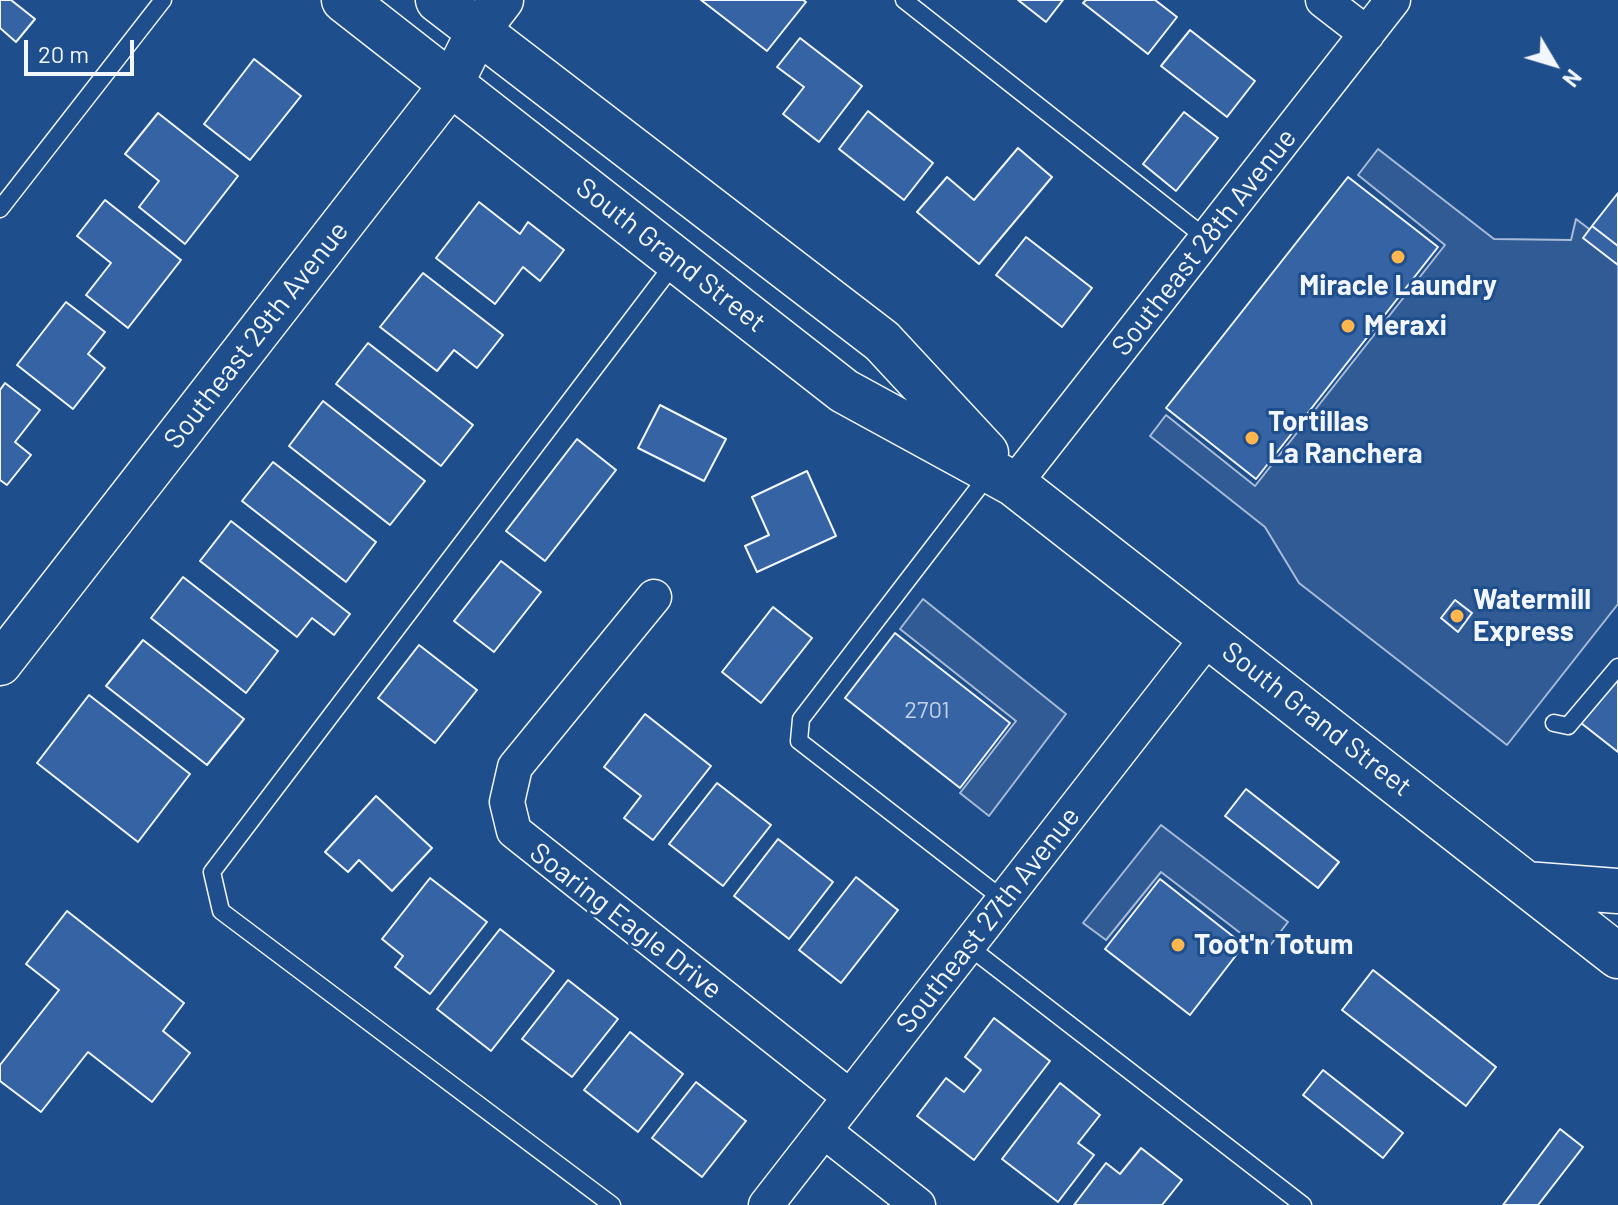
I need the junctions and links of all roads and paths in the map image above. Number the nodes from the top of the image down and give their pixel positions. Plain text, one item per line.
1 (163, 0) edge
2 (344, 0) edge
3 (438, 0) edge
4 (904, 0) edge
5 (1323, 0) edge
6 (1393, 0) edge
7 (490, 16) edge
8 (1367, 34) junction
9 (452, 83) junction
10 (0, 209) edge
11 (1206, 238) junction
12 (677, 260) junction
13 (1003, 477) junction
14 (654, 597) dead end
15 (1210, 635) junction
16 (0, 664) edge
17 (1618, 667) edge
18 (1554, 723) dead end
19 (1526, 884) junction
20 (1618, 891) edge
21 (1004, 900) junction
22 (968, 946) junction
23 (1618, 956) edge
24 (850, 1097) junction
25 (824, 1131) junction
26 (612, 1205) edge
27 (766, 1205) edge
28 (918, 1205) edge
29 (1303, 1205) edge

1 - 10 lane
2 - 9 main road, South Grand Street
3 - 7 main road, South Grand Street
4 - 11 lane
5 - 8 street
6 - 8 street, Southeast 28th Avenue
7 - 9 street, Southeast 29th Avenue
7 - 13 main road, South Grand Street
8 - 11 street, Southeast 28th Avenue
9 - 12 main road, South Grand Street
9 - 16 street, Southeast 29th Avenue
11 - 13 street, Southeast 28th Avenue
12 - 13 main road, South Grand Street
12 - 26 lane
13 - 15 main road, South Grand Street
13 - 21 lane
14 - 24 street, Soaring Eagle Drive
15 - 19 main road, South Grand Street
15 - 21 street, Southeast 27th Avenue
17 - 18 lane
19 - 20 main road
19 - 23 main road, South Grand Street
21 - 22 street, Southeast 27th Avenue
22 - 24 street, Southeast 27th Avenue
22 - 29 lane
24 - 25 street, Southeast 27th Avenue
25 - 27 street, Southeast 27th Avenue
25 - 28 street

